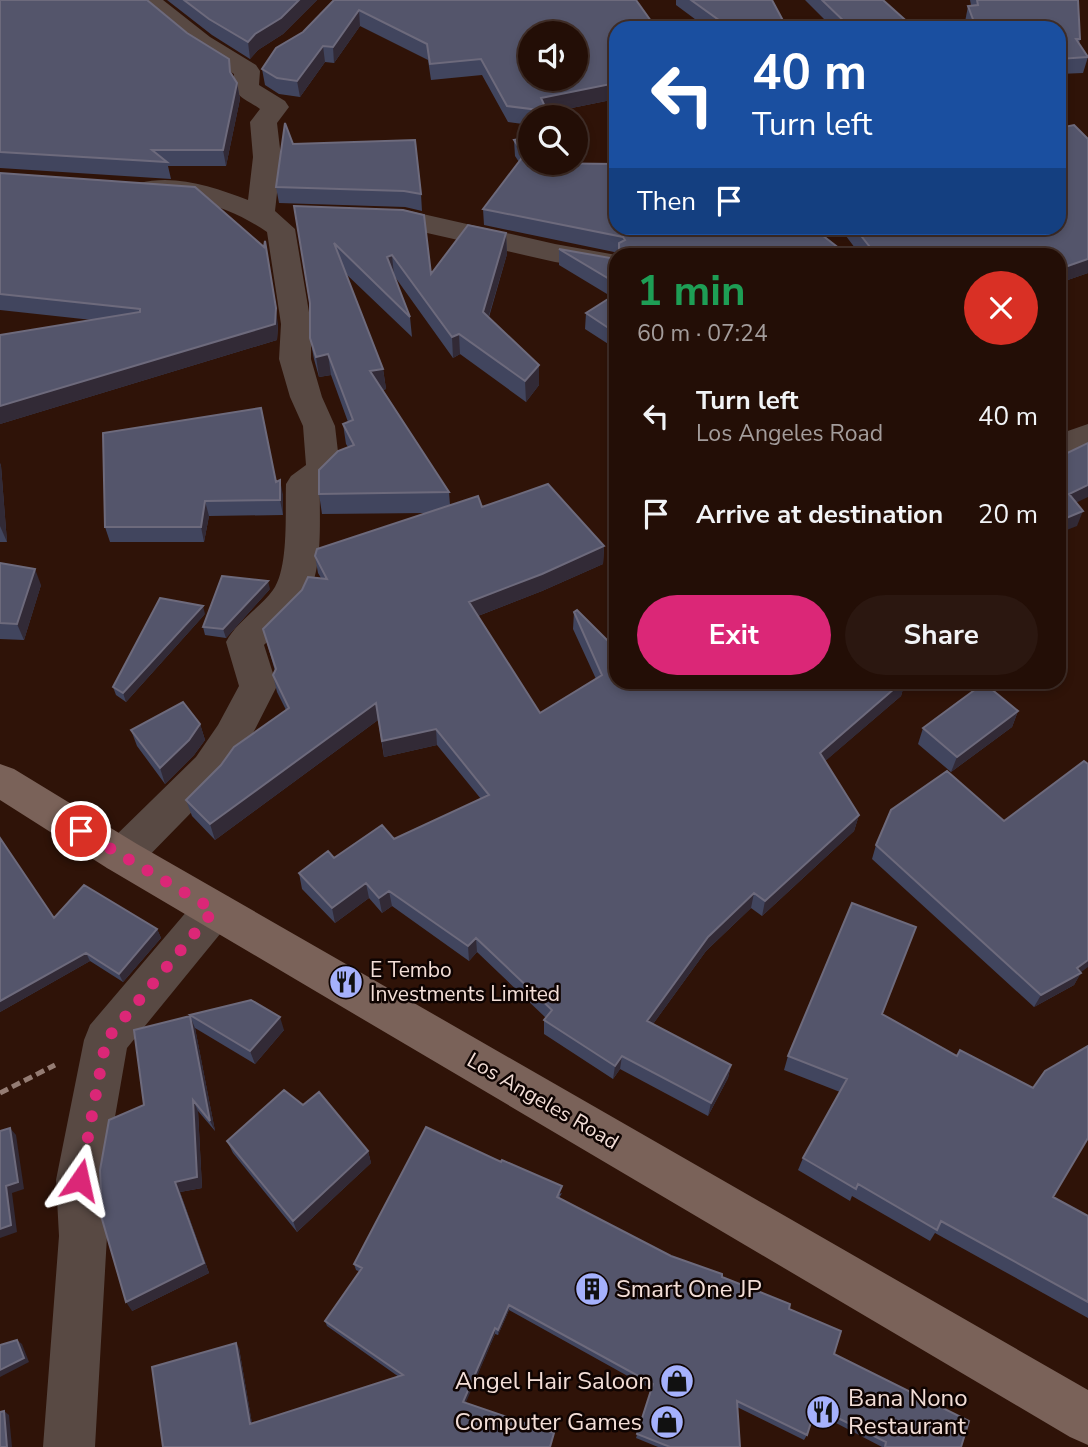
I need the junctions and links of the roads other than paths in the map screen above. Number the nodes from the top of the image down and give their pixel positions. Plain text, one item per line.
1 (148, 0) edge
2 (268, 57) edge
3 (246, 88) junction
4 (121, 188) edge
5 (260, 214) junction
6 (309, 216) edge
7 (346, 218) edge
8 (609, 262) edge
9 (1088, 435) edge
10 (1066, 443) edge
11 (0, 780) edge
12 (122, 856) junction
13 (214, 910) junction
14 (1088, 1419) edge
15 (69, 1447) edge

1 - 3 street
2 - 3 street
3 - 5 street
4 - 5 street
5 - 6 street
5 - 12 street
7 - 8 street
9 - 10 street
11 - 12 main road, Los Angeles Road
12 - 13 main road, Los Angeles Road
13 - 14 main road, Los Angeles Road
13 - 15 street

